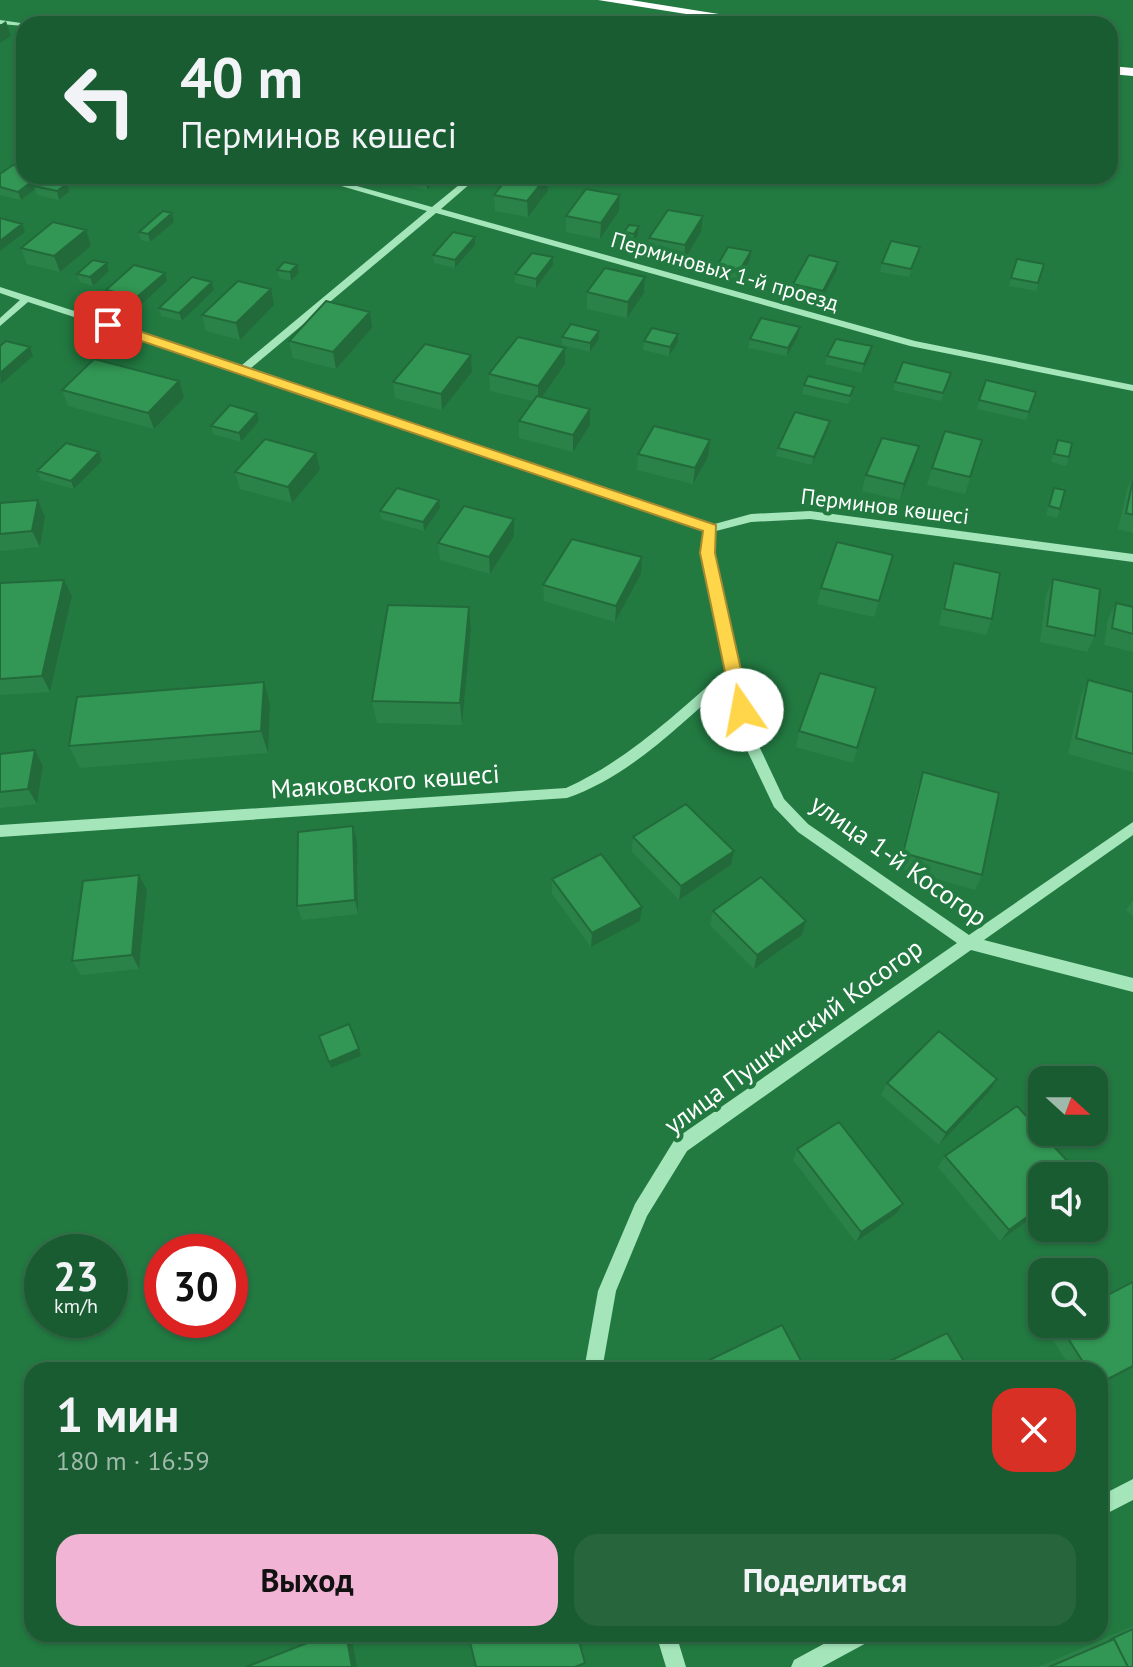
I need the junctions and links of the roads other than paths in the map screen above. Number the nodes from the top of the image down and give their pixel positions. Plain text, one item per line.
1 (604, 0) edge
2 (719, 16) edge
3 (341, 184) edge
4 (466, 184) edge
5 (436, 209) junction
6 (0, 290) edge
7 (26, 299) junction
8 (0, 323) edge
9 (244, 369) junction
10 (1133, 388) edge
11 (711, 529) junction
12 (1133, 558) edge
13 (733, 671) junction
14 (1133, 828) edge
15 (0, 831) edge
16 (969, 943) junction
17 (1133, 985) edge
18 (594, 1362) edge
19 (1133, 1489) edge
20 (1108, 1503) edge
21 (668, 1642) edge
22 (848, 1642) edge
23 (676, 1667) edge
24 (801, 1667) edge

1 - 2 highway
3 - 5 street, Перминовых 1-й проезд
4 - 5 street
5 - 9 street
5 - 10 street, Перминовых 1-й проезд
6 - 7 street
7 - 8 street
7 - 9 street
9 - 11 street
11 - 12 street, Перминов көшесі
11 - 13 street, улица 1-й Косогор
13 - 15 street, Маяковского көшесі
13 - 16 street, улица 1-й Косогор
14 - 16 street, улица Пушкинский Косогор
16 - 17 street, улица 1-й Косогор
16 - 18 street, улица Пушкинский Косогор
19 - 20 street
21 - 23 street
22 - 24 street

